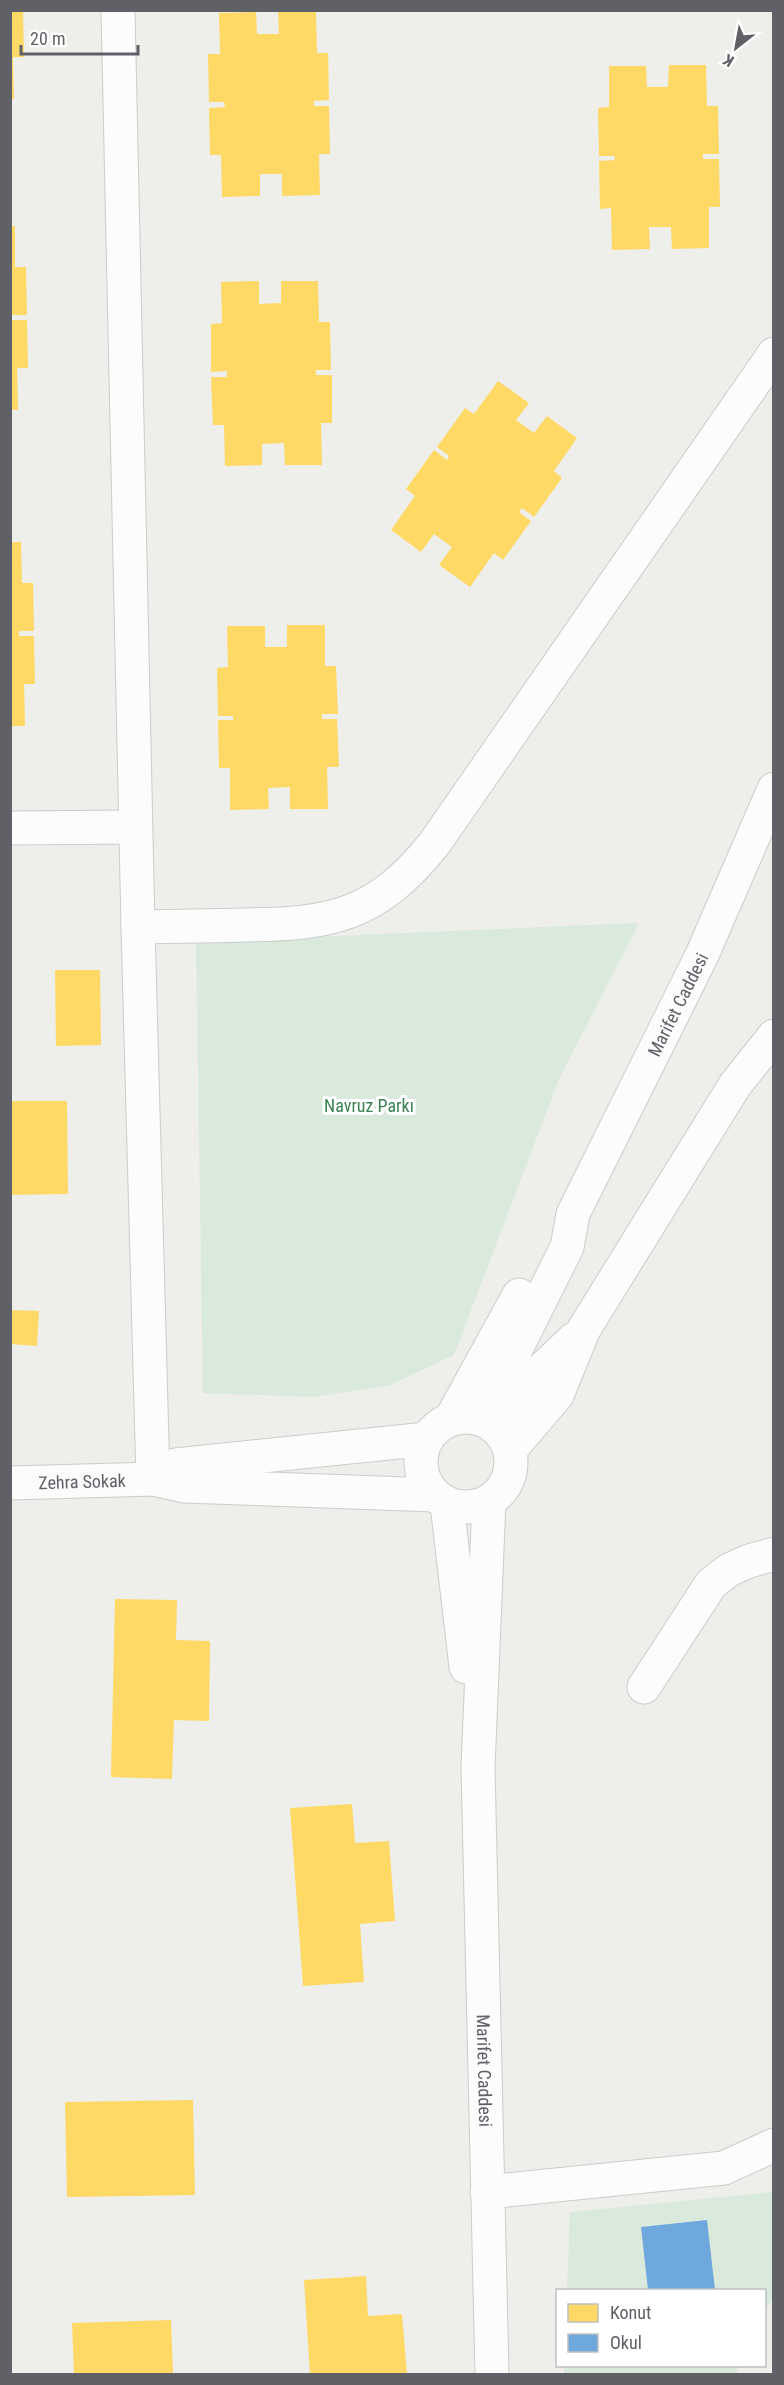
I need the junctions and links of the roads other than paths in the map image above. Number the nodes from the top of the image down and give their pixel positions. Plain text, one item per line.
1 (118, 10) edge
2 (774, 354) edge
3 (774, 789) edge
4 (135, 827) junction
5 (10, 828) edge
6 (138, 927) junction
7 (774, 1036) edge
8 (472, 1431) junction
9 (153, 1479) junction
10 (10, 1483) edge
11 (441, 1500) junction
12 (489, 1501) junction
13 (774, 1554) edge
14 (644, 1687) dead end
15 (478, 1767) junction
16 (774, 2145) edge
17 (487, 2193) junction
18 (492, 2374) edge

1 - 4 street
2 - 6 street
3 - 8 street, Marifet Caddesi
4 - 5 street
4 - 6 street
6 - 9 street
7 - 8 street
8 - 9 street
8 - 11 street
8 - 12 street
9 - 10 street, Zehra Sokak
9 - 11 street
11 - 12 street
11 - 15 street
12 - 15 street
13 - 14 street
15 - 17 street, Marifet Caddesi
16 - 17 street
17 - 18 street, Marifet Caddesi

